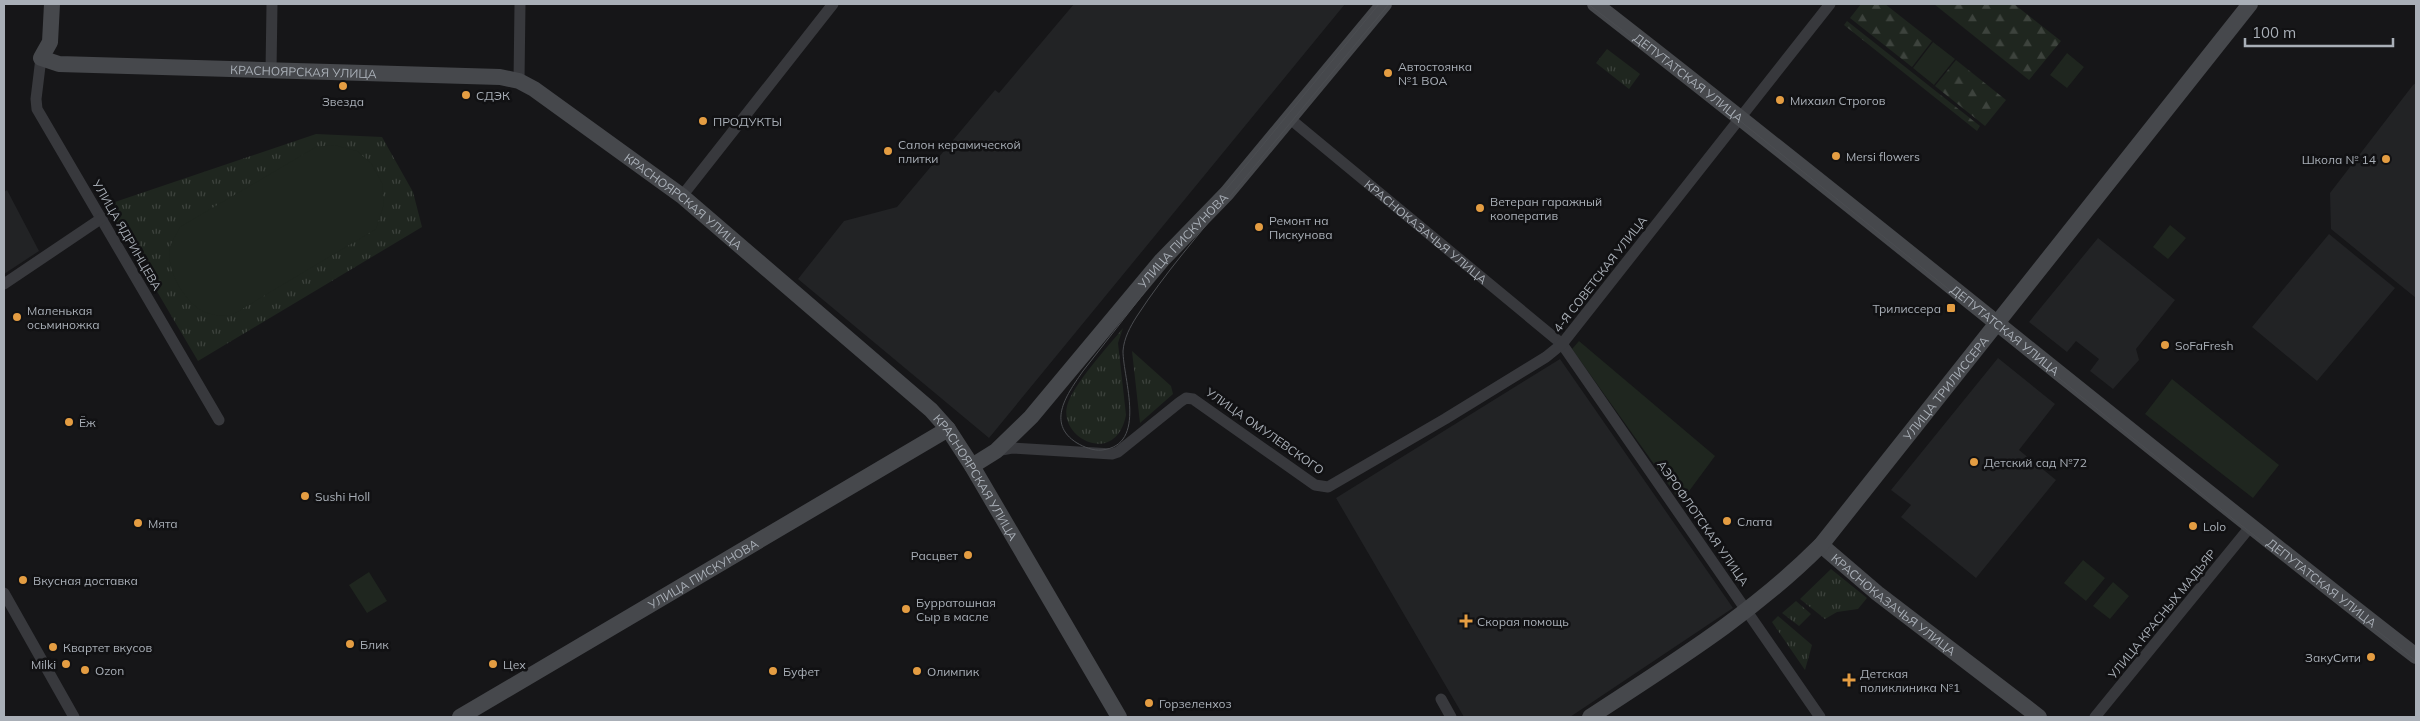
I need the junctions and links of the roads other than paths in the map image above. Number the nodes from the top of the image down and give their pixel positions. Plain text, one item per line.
1 (52, 4) edge
2 (272, 4) edge
3 (520, 4) edge
4 (834, 4) edge
5 (1384, 4) edge
6 (1594, 4) edge
7 (1830, 4) edge
8 (2250, 4) edge
9 (41, 58) junction
10 (271, 70) junction
11 (519, 81) junction
12 (1741, 117) junction
13 (1289, 118) junction
14 (682, 196) junction
15 (102, 218) junction
16 (4, 284) edge
17 (1998, 323) junction
18 (1562, 344) junction
19 (219, 420) dead end
20 (948, 429) junction
21 (996, 451) junction
22 (972, 466) junction
23 (1328, 487) joint
24 (2250, 527) junction
25 (1821, 546) junction
26 (4, 593) edge
27 (1747, 611) junction
28 (2416, 656) edge
29 (1441, 699) dead end
30 (74, 717) edge
31 (460, 717) edge
32 (1119, 717) edge
33 (1451, 717) edge
34 (1590, 717) edge
35 (1820, 717) edge
36 (2039, 717) edge
37 (2095, 717) edge

1 - 9 street
2 - 10 street
3 - 11 street
4 - 14 street
5 - 13 street, УЛИЦА ПИСКУНОВА
6 - 12 street, ДЕПУТАТСКАЯ УЛИЦА
7 - 12 street, 4-Я СОВЕТСКАЯ УЛИЦА
8 - 17 street, УЛИЦА ТРИЛИССЕРА
9 - 10 street, КРАСНОЯРСКАЯ УЛИЦА
9 - 15 street, УЛИЦА ЯДРИНЦЕВА
10 - 11 street, КРАСНОЯРСКАЯ УЛИЦА
11 - 14 street, КРАСНОЯРСКАЯ УЛИЦА
12 - 17 street, ДЕПУТАТСКАЯ УЛИЦА
12 - 18 street, 4-Я СОВЕТСКАЯ УЛИЦА
13 - 18 street, КРАСНОКАЗАЧЬЯ УЛИЦА
13 - 21 street, УЛИЦА ПИСКУНОВА
14 - 20 street, КРАСНОЯРСКАЯ УЛИЦА
15 - 16 street
15 - 19 street, УЛИЦА ЯДРИНЦЕВА
17 - 24 street, ДЕПУТАТСКАЯ УЛИЦА
17 - 25 street, УЛИЦА ТРИЛИССЕРА
18 - 23 street, 4-Я СОВЕТСКАЯ УЛИЦА
18 - 27 street, АЭРОФЛОТСКАЯ УЛИЦА
20 - 22 street, КРАСНОЯРСКАЯ УЛИЦА
20 - 31 street, УЛИЦА ПИСКУНОВА
21 - 22 street, УЛИЦА ПИСКУНОВА
21 - 23 street, УЛИЦА ОМУЛЕВСКОГО
22 - 32 street, КРАСНОЯРСКАЯ УЛИЦА
24 - 28 street, ДЕПУТАТСКАЯ УЛИЦА
24 - 37 street, УЛИЦА КРАСНЫХ МАДЬЯР
25 - 27 street, УЛИЦА ТРИЛИССЕРА
25 - 36 street, КРАСНОКАЗАЧЬЯ УЛИЦА
26 - 30 street
27 - 34 street, УЛИЦА ТРИЛИССЕРА
27 - 35 street, АЭРОФЛОТСКАЯ УЛИЦА
29 - 33 street

